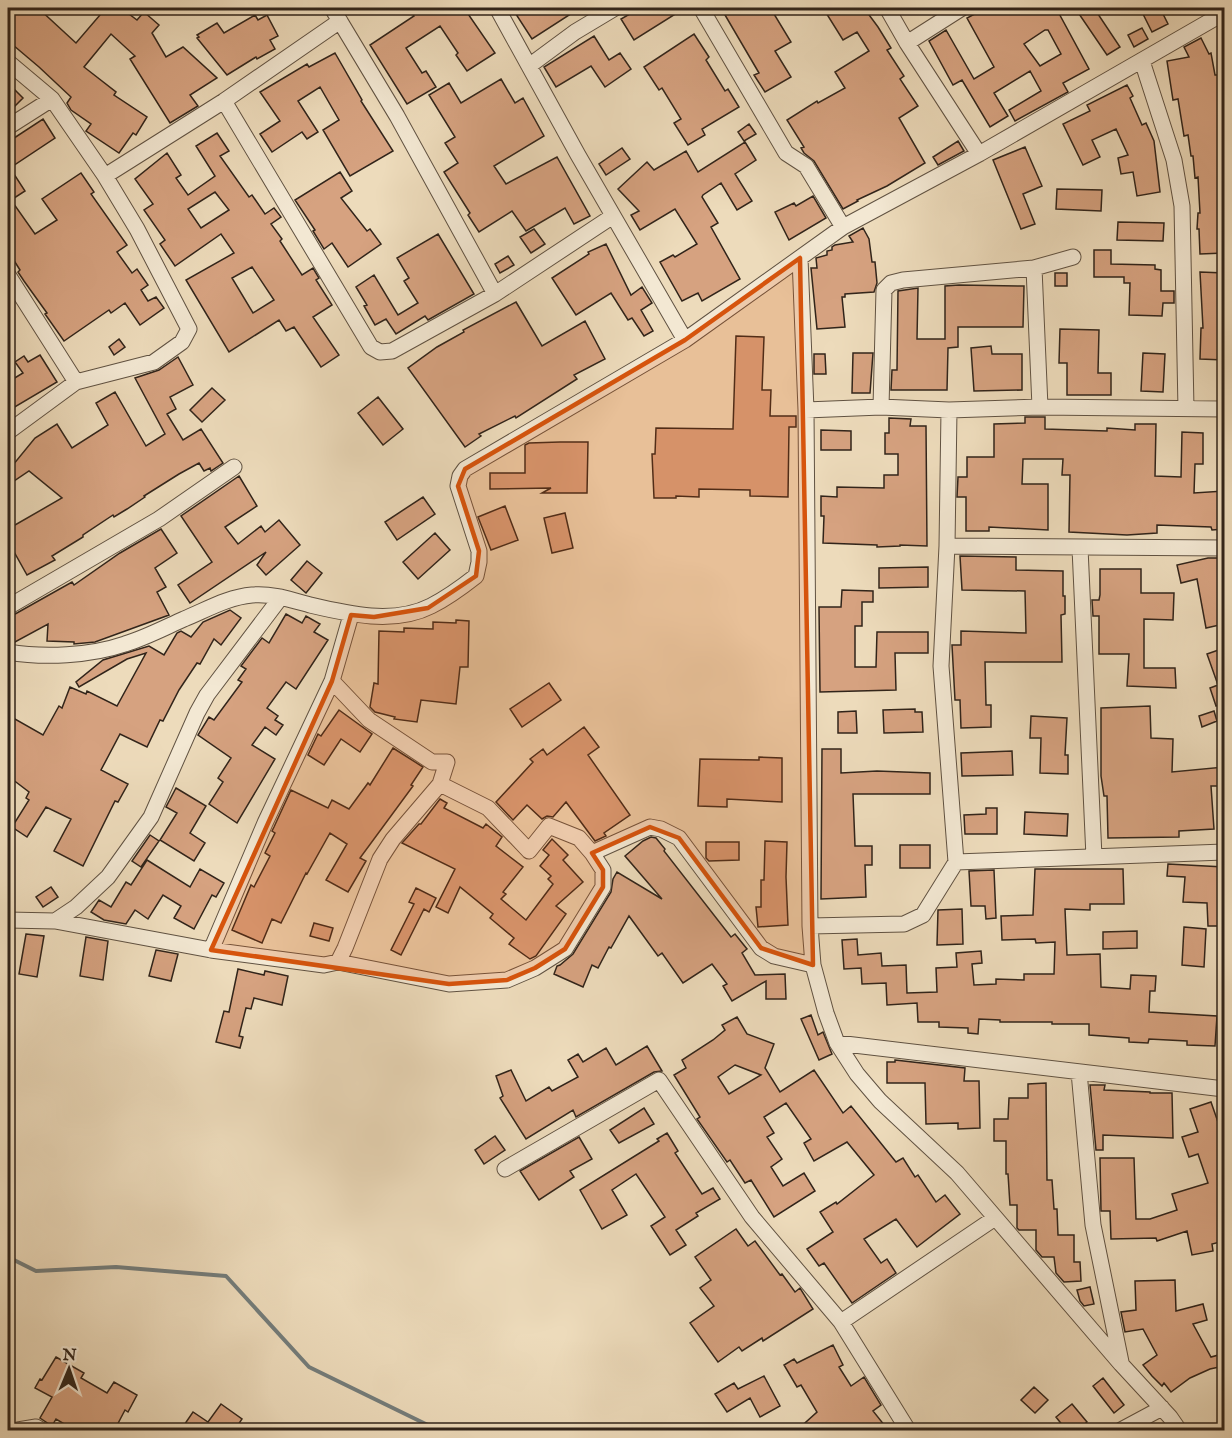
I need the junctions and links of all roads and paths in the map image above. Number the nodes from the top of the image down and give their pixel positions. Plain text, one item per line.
1 (497, 8) edge
2 (615, 8) edge
3 (701, 8) edge
4 (887, 8) edge
5 (962, 8) edge
6 (336, 14) edge
7 (1224, 14) edge
8 (907, 43) junction
9 (1142, 61) junction
10 (8, 62) edge
11 (529, 66) junction
12 (52, 99) junction
13 (224, 101) junction
14 (8, 127) edge
15 (979, 154) junction
16 (105, 176) junction
17 (613, 216) junction
18 (843, 227) junction
19 (1073, 257) dead end
20 (800, 258) junction
21 (1034, 268) junction
22 (8, 275) edge
23 (495, 294) junction
24 (685, 340) junction
25 (76, 382) junction
26 (881, 407) junction
27 (1040, 408) junction
28 (1186, 409) junction
29 (1224, 409) edge
30 (806, 410) junction
31 (950, 411) junction
32 (8, 432) edge
33 (234, 467) dead end
34 (947, 546) junction
35 (1080, 548) junction
36 (1224, 548) edge
37 (281, 597) junction
38 (8, 607) edge
39 (351, 615) junction
40 (8, 652) edge
41 (332, 681) junction
42 (440, 784) junction
43 (1224, 852) edge
44 (592, 853) junction
45 (1094, 857) junction
46 (956, 862) junction
47 (8, 920) edge
48 (55, 921) junction
49 (810, 926) junction
50 (211, 950) junction
51 (338, 962) junction
52 (813, 965) junction
53 (837, 1043) junction
54 (1078, 1072) junction
55 (1224, 1089) edge
56 (505, 1169) dead end
57 (995, 1218) junction
58 (841, 1322) junction
59 (1121, 1364) junction
60 (1162, 1408) junction
61 (18, 1431) edge
62 (41, 1431) edge
63 (908, 1431) edge
64 (1121, 1431) edge
65 (1179, 1431) edge

1 - 11 street
2 - 11 street
3 - 18 street
4 - 8 street
5 - 8 street
6 - 13 street
6 - 23 street
7 - 9 street
8 - 15 street
9 - 15 street
9 - 28 street
10 - 12 street
11 - 17 street
12 - 14 street
12 - 16 street
13 - 16 street
13 - 23 street
15 - 18 street
16 - 25 street
17 - 23 street
17 - 24 street
18 - 20 street
19 - 21 street
20 - 24 street
20 - 30 street
21 - 26 street
21 - 27 street
22 - 25 street
24 - 39 street
25 - 32 street
26 - 30 street
26 - 31 street
27 - 28 street
27 - 31 street
28 - 29 street
30 - 49 street
31 - 34 street
33 - 38 street
34 - 35 street
34 - 46 street
35 - 36 street
35 - 45 street
37 - 39 street
37 - 40 street
37 - 48 street
39 - 41 street
41 - 42 street
41 - 50 street
42 - 44 street
42 - 51 street
43 - 45 street
44 - 51 street
44 - 52 street
45 - 46 street
46 - 49 street
47 - 48 street
48 - 50 street
49 - 52 street
50 - 51 street
52 - 53 street
53 - 54 street
53 - 57 street
54 - 55 street
54 - 59 street
56 - 58 street
57 - 58 street
57 - 59 street
58 - 63 street
59 - 60 street
60 - 64 street
60 - 65 street
61 - 62 street

